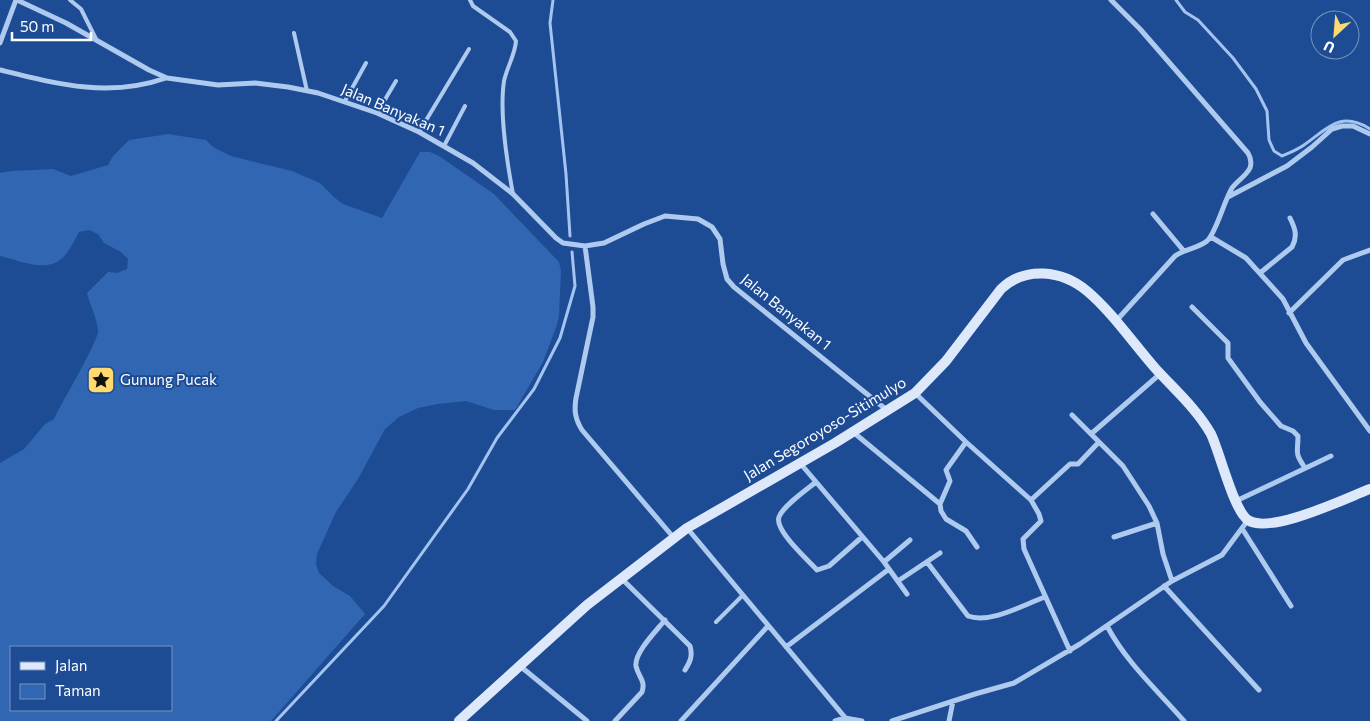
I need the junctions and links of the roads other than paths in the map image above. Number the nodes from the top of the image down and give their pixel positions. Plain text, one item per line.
1 (17, 0) edge
2 (70, 0) edge
3 (470, 0) edge
4 (1110, 0) edge
5 (294, 33) dead end
6 (96, 39) junction
7 (0, 43) edge
8 (469, 49) dead end
9 (366, 63) dead end
10 (0, 70) edge
11 (167, 78) junction
12 (396, 81) dead end
13 (307, 91) junction
14 (345, 101) junction
15 (465, 106) dead end
16 (376, 113) junction
17 (419, 132) junction
18 (1370, 134) edge
19 (444, 146) junction
20 (513, 194) junction
21 (1227, 198) junction
22 (1153, 214) dead end
23 (1290, 218) dead end
24 (1211, 237) junction
25 (585, 246) junction
26 (1183, 250) junction
27 (1370, 250) edge
28 (1260, 273) junction
29 (1192, 307) dead end
30 (1290, 313) junction
31 (1116, 322) junction
32 (1160, 374) junction
33 (915, 393) junction
34 (888, 411) junction
35 (1072, 415) dead end
36 (1370, 430) edge
37 (853, 432) junction
38 (1091, 434) junction
39 (966, 442) junction
40 (1099, 442) junction
41 (1332, 456) dead end
42 (800, 463) junction
43 (1305, 468) junction
44 (816, 482) junction
45 (1370, 489) edge
46 (1030, 500) junction
47 (1236, 501) junction
48 (940, 504) junction
49 (1157, 523) junction
50 (1246, 525) junction
51 (687, 528) junction
52 (862, 537) junction
53 (1114, 537) dead end
54 (674, 538) junction
55 (910, 540) dead end
56 (977, 547) dead end
57 (940, 553) dead end
58 (884, 562) junction
59 (927, 562) junction
60 (889, 569) junction
61 (621, 578) junction
62 (1172, 580) junction
63 (898, 581) junction
64 (1164, 586) junction
65 (907, 594) dead end
66 (743, 595) junction
67 (1045, 597) junction
68 (1292, 606) dead end
69 (665, 620) junction
70 (716, 622) dead end
71 (768, 626) junction
72 (1107, 626) junction
73 (786, 647) junction
74 (1070, 650) junction
75 (520, 666) junction
76 (685, 670) dead end
77 (1259, 690) dead end
78 (953, 701) junction
79 (846, 719) edge
80 (460, 721) edge
81 (587, 721) edge
82 (615, 721) edge
83 (680, 721) edge
84 (836, 721) edge
85 (862, 721) edge
86 (892, 721) edge
87 (949, 721) edge
88 (1184, 721) edge

1 - 6 street, Jalan Banyakan 1
1 - 7 street
2 - 6 lane
3 - 20 lane
4 - 21 street
5 - 13 lane
6 - 11 street, Jalan Banyakan 1
8 - 17 lane
9 - 14 lane
10 - 11 street
11 - 13 street, Jalan Banyakan 1
12 - 16 lane
13 - 14 street, Jalan Banyakan 1
14 - 16 street, Jalan Banyakan 1
15 - 19 lane
16 - 17 street, Jalan Banyakan 1
17 - 19 street, Jalan Banyakan 1
18 - 21 street
19 - 20 street, Jalan Banyakan 1
20 - 25 street, Jalan Banyakan 1
21 - 24 street
22 - 26 street
23 - 28 street
24 - 26 street
24 - 28 street
25 - 34 street, Jalan Banyakan 1
25 - 54 street
26 - 31 street
27 - 30 street
28 - 30 street
29 - 43 street
30 - 36 street
31 - 32 main road, Jalan Segoroyoso-Sitimulyo
31 - 33 main road, Jalan Segoroyoso-Sitimulyo
32 - 38 street
32 - 47 main road, Jalan Segoroyoso-Sitimulyo
33 - 34 main road, Jalan Segoroyoso-Sitimulyo
33 - 39 street
34 - 37 main road, Jalan Segoroyoso-Sitimulyo
35 - 38 street
37 - 42 main road, Jalan Segoroyoso-Sitimulyo
37 - 48 street
38 - 40 street
39 - 46 street
39 - 48 street
40 - 46 street
40 - 49 street
41 - 43 street
42 - 44 street
42 - 51 main road, Jalan Segoroyoso-Sitimulyo
43 - 47 street
44 - 52 street
44 - 52 street
45 - 50 main road
46 - 67 street
47 - 50 main road, Jalan Segoroyoso-Sitimulyo
48 - 56 street
49 - 53 street
49 - 62 street
50 - 62 street
50 - 68 street
51 - 54 main road, Jalan Segoroyoso-Sitimulyo
51 - 66 street
52 - 58 street
54 - 61 main road, Jalan Segoroyoso-Sitimulyo
55 - 58 street
57 - 59 street
58 - 60 street
59 - 63 street
59 - 67 street
60 - 63 street
60 - 73 street
61 - 69 street
61 - 75 main road, Jalan Segoroyoso-Sitimulyo
62 - 64 street
63 - 65 street
64 - 72 street
64 - 77 street
66 - 70 lane
66 - 71 street
67 - 74 street
69 - 76 street
69 - 82 street
71 - 73 street
71 - 83 street
72 - 74 street
72 - 88 street
73 - 79 street
74 - 78 street
75 - 80 main road, Jalan Segoroyoso-Sitimulyo
75 - 81 street
78 - 86 street
78 - 87 street
79 - 84 street
79 - 85 street

